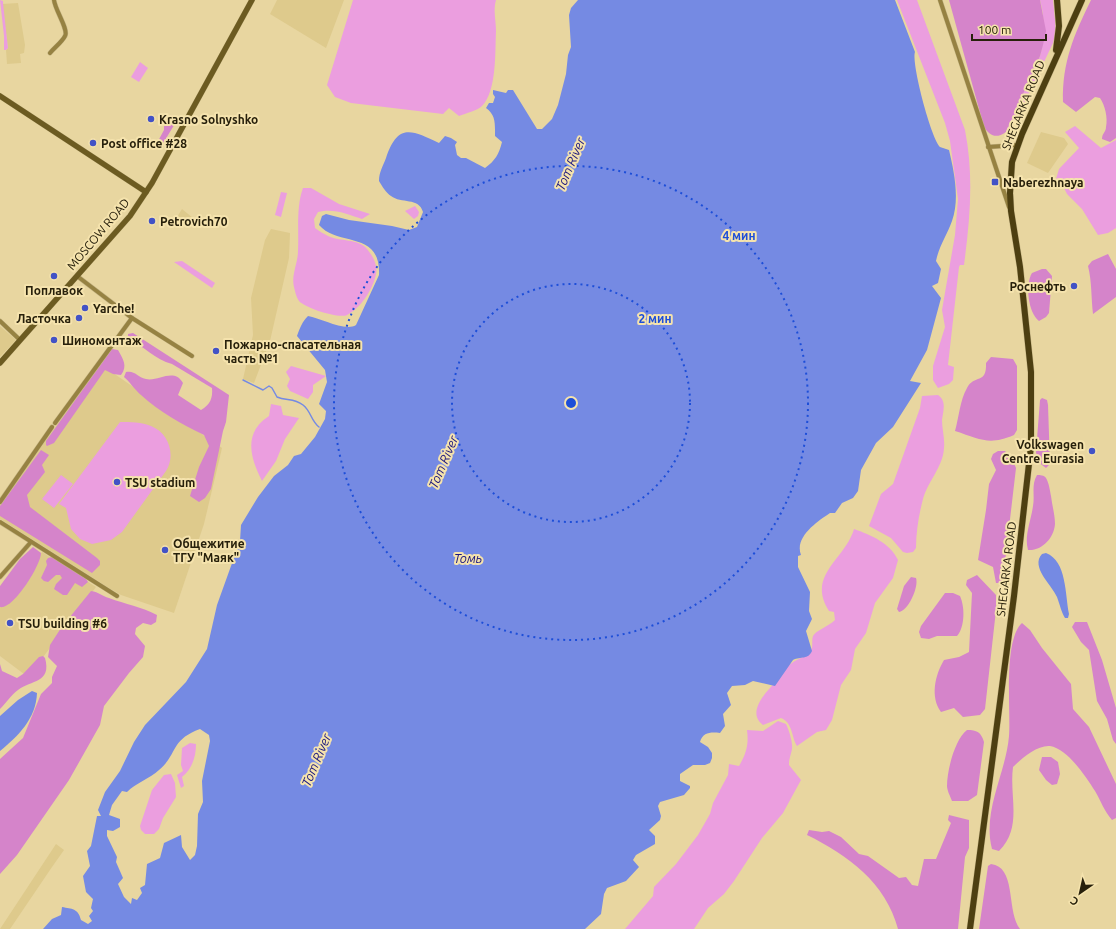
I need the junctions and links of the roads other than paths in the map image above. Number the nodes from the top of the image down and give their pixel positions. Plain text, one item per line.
1 (54, 0) edge
2 (252, 0) edge
3 (940, 0) edge
4 (1057, 0) edge
5 (1082, 0) edge
6 (50, 52) dead end
7 (1056, 56) junction
8 (0, 96) edge
9 (1017, 145) junction
10 (988, 147) junction
11 (146, 192) junction
12 (1011, 211) junction
13 (77, 276) junction
14 (132, 318) junction
15 (0, 321) edge
16 (20, 340) junction
17 (192, 356) dead end
18 (0, 363) edge
19 (0, 502) edge
20 (0, 522) edge
21 (31, 542) junction
22 (0, 577) edge
23 (117, 596) dead end
24 (970, 929) edge

1 - 6 street
2 - 11 main road, MOSCOW ROAD
3 - 10 street
4 - 7 main road
5 - 7 main road, SHEGARKA ROAD
7 - 9 main road, SHEGARKA ROAD
8 - 11 main road
9 - 10 street
9 - 12 main road, SHEGARKA ROAD
10 - 12 street
11 - 13 main road, MOSCOW ROAD
12 - 24 main road, SHEGARKA ROAD
13 - 14 street
13 - 16 main road, MOSCOW ROAD
14 - 17 street
14 - 19 street
15 - 16 street
16 - 18 main road, MOSCOW ROAD
20 - 21 street
21 - 22 street
21 - 23 street

